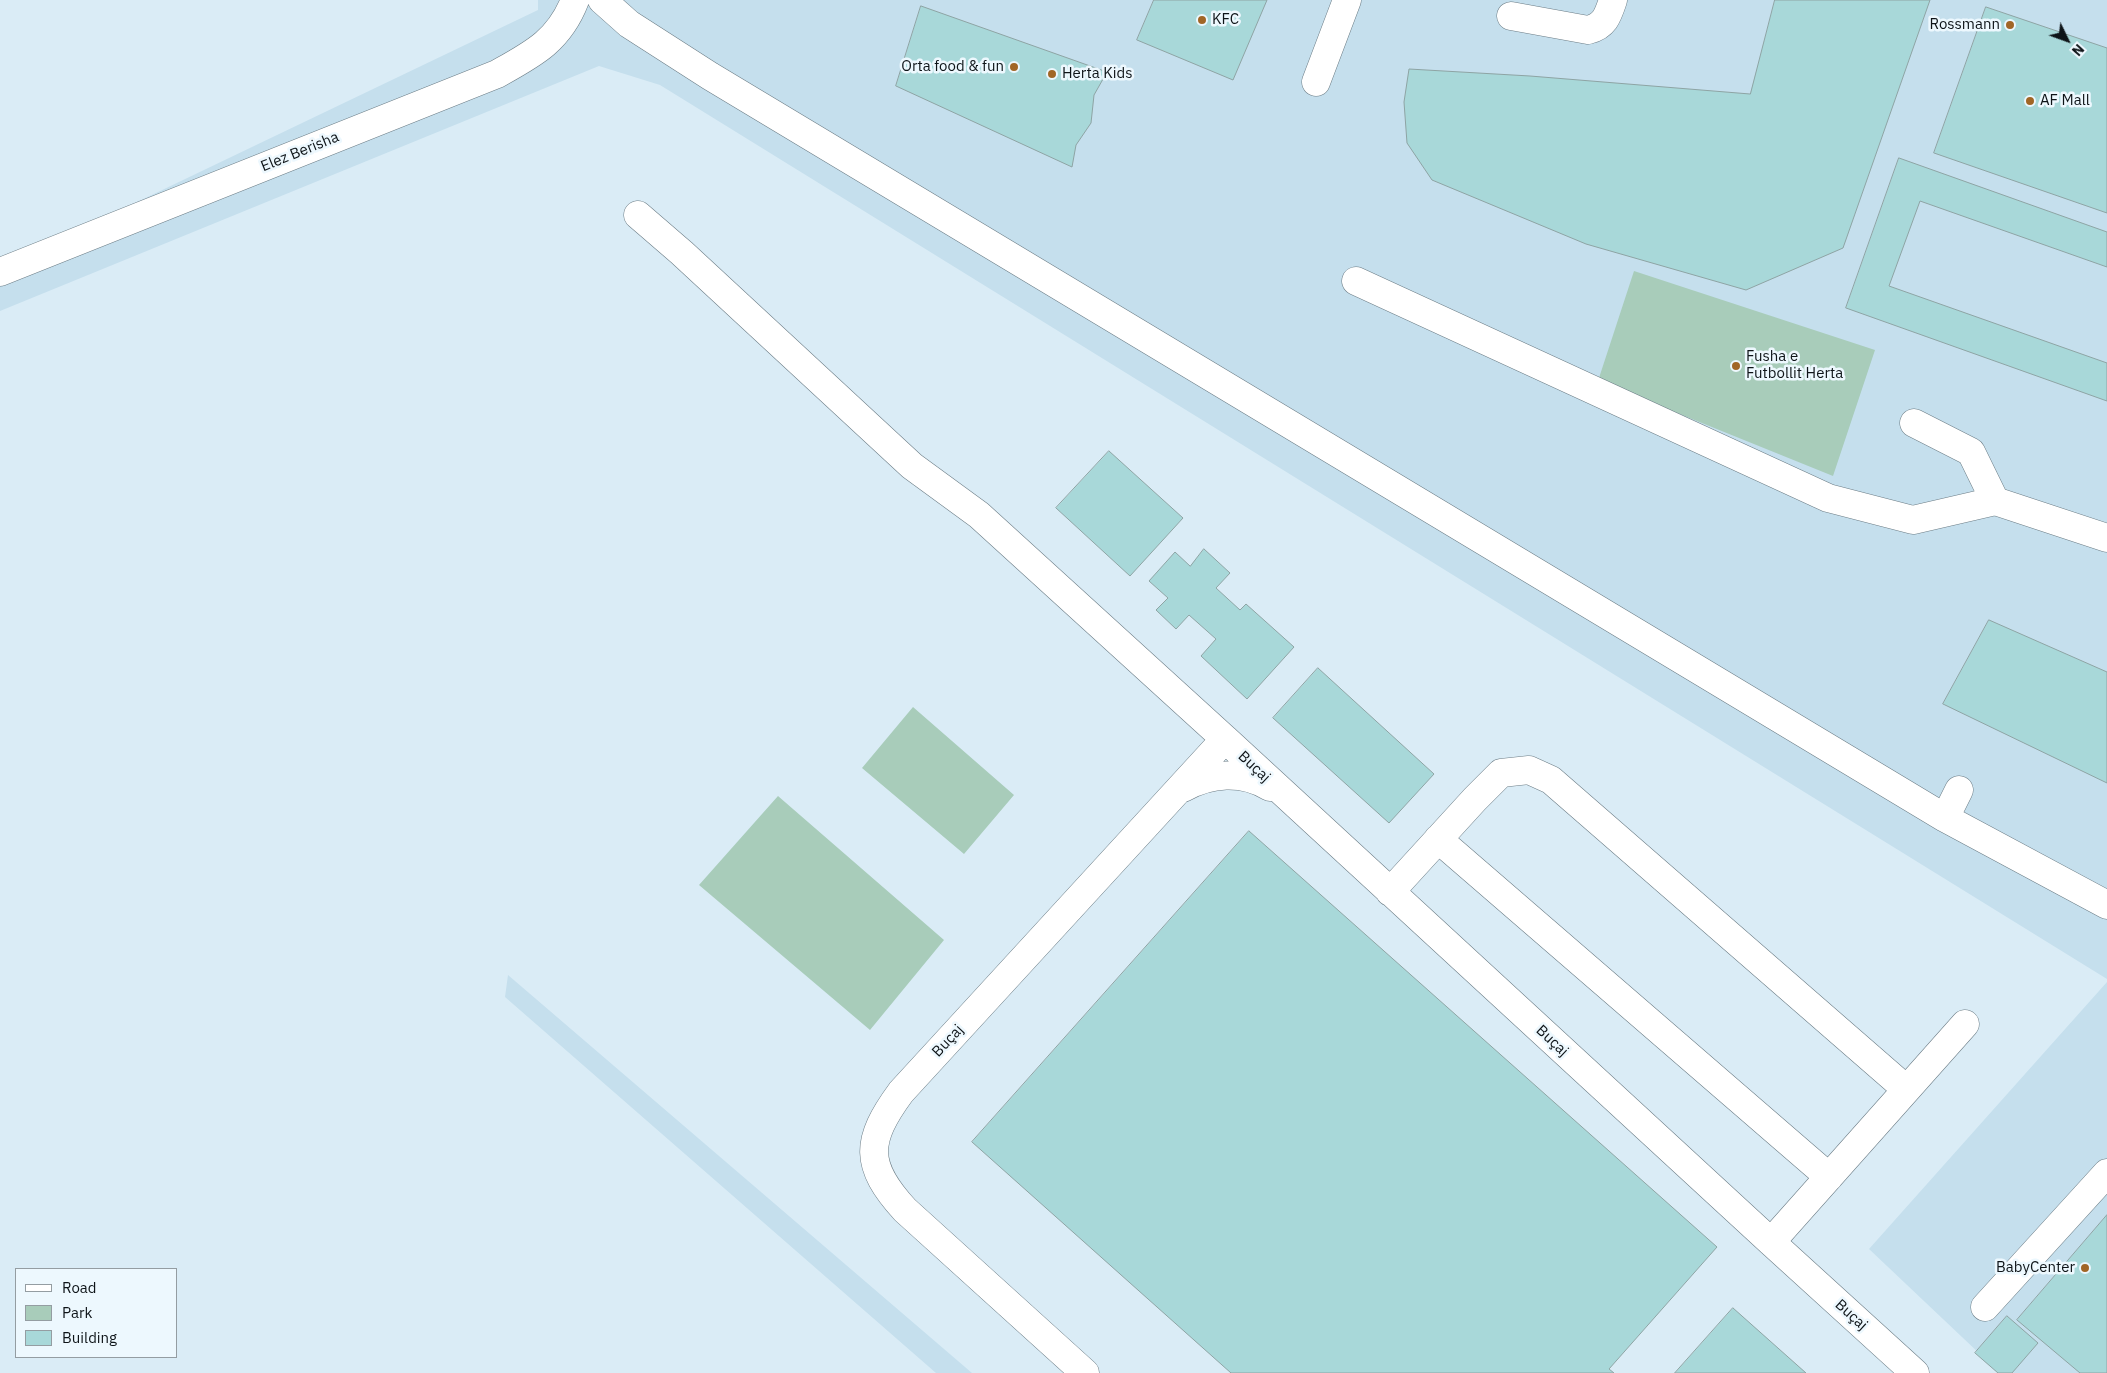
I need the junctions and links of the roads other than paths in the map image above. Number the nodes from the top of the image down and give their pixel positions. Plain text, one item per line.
1 (575, 0) edge
2 (602, 0) edge
3 (1347, 0) edge
4 (1613, 0) edge
5 (1511, 16) dead end
6 (1316, 82) dead end
7 (638, 215) dead end
8 (0, 272) edge
9 (1356, 281) dead end
10 (1914, 423) dead end
11 (1995, 501) junction
12 (2107, 538) edge
13 (1225, 739) junction
14 (1959, 790) dead end
15 (1177, 792) junction
16 (1286, 796) junction
17 (1945, 818) junction
18 (1438, 839) junction
19 (1390, 892) junction
20 (2107, 905) edge
21 (1965, 1024) dead end
22 (1906, 1089) junction
23 (2107, 1173) edge
24 (1829, 1177) junction
25 (1771, 1242) junction
26 (1985, 1307) dead end
27 (1085, 1373) edge
28 (1915, 1373) edge

1 - 8 street, Elez Berisha
2 - 17 street
3 - 6 street
4 - 5 street
7 - 13 street
9 - 11 street
10 - 11 street
11 - 12 street
13 - 15 street, Buçaj
13 - 16 street, Buçaj
14 - 17 street
15 - 16 street
15 - 27 street, Buçaj
16 - 19 street, Buçaj
17 - 20 street
18 - 19 street
18 - 22 street
18 - 24 street
19 - 25 street, Buçaj
21 - 22 street
22 - 24 street
23 - 26 street
24 - 25 street
25 - 28 street, Buçaj

